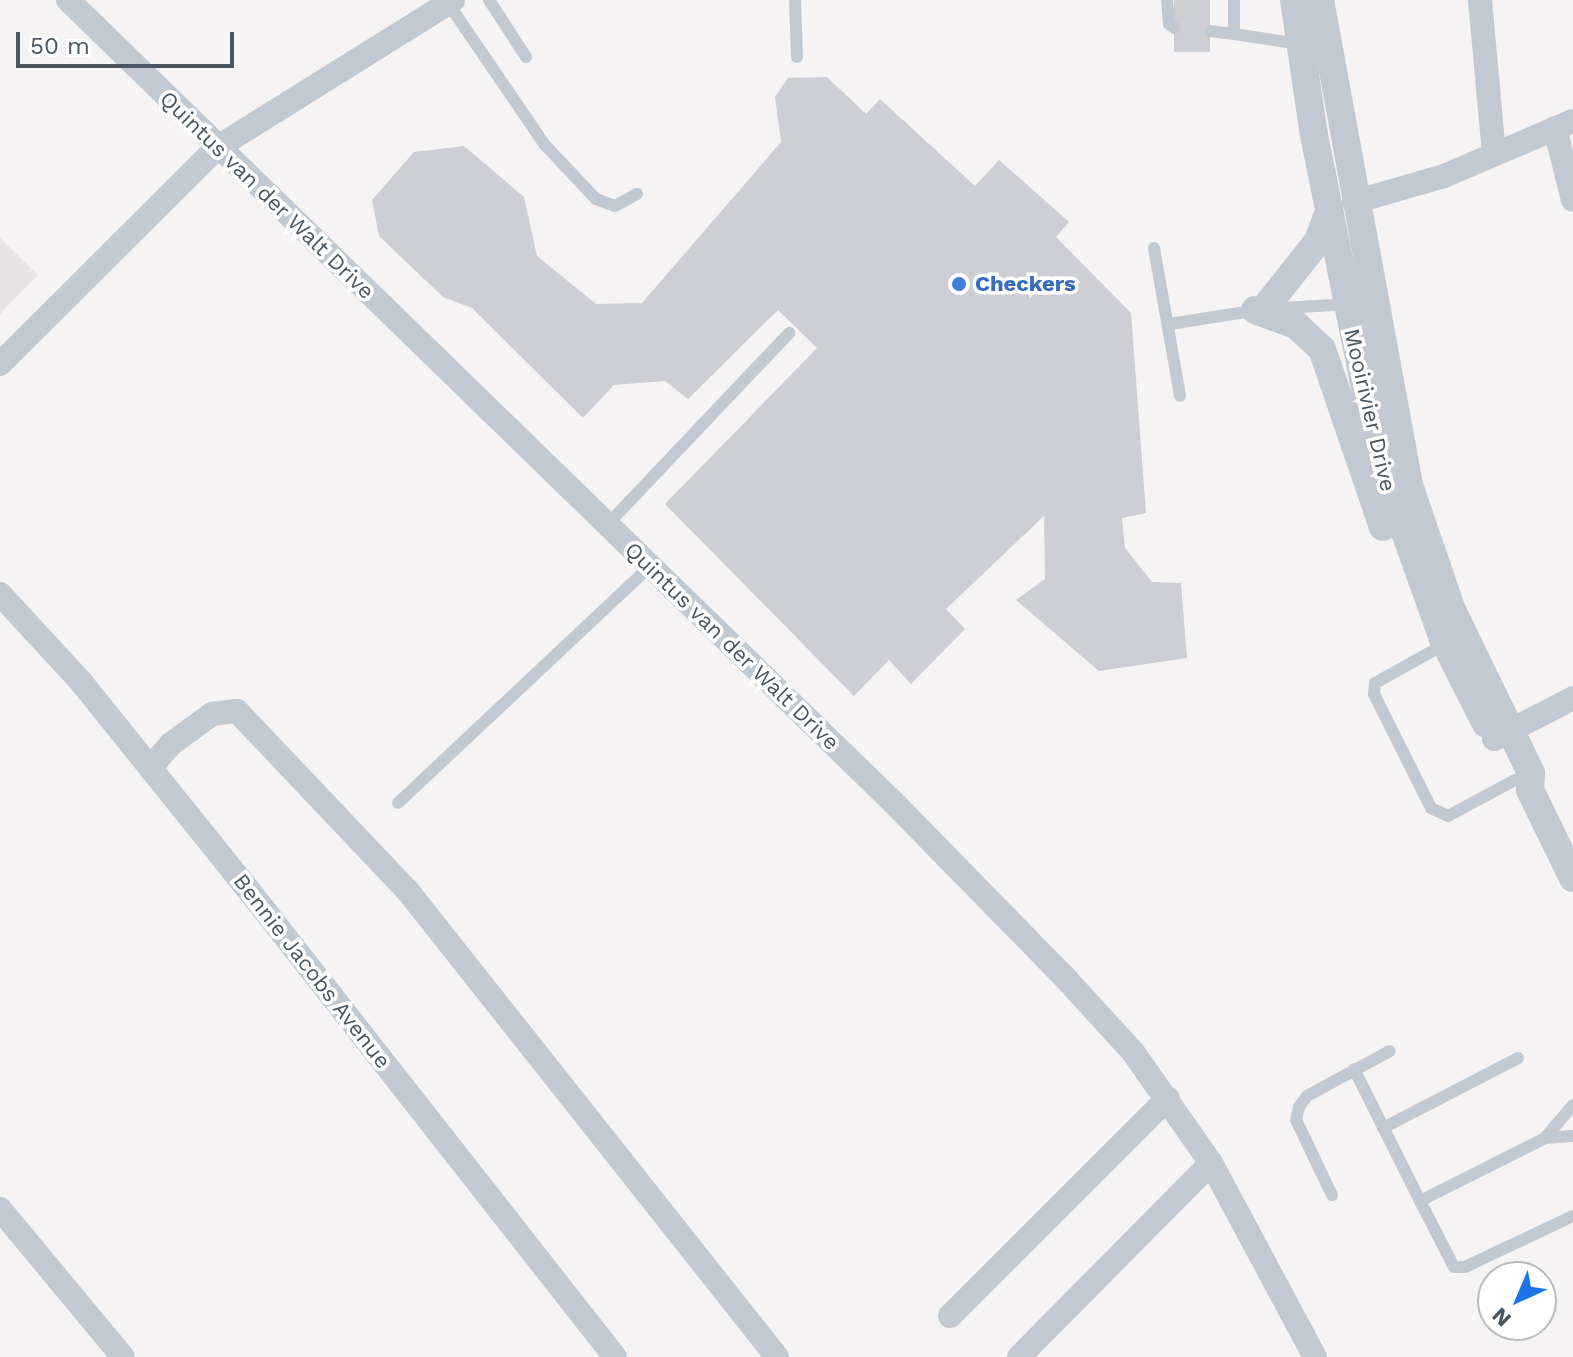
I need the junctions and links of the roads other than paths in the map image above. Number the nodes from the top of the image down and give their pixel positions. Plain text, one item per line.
1 (68, 0) edge
2 (489, 0) edge
3 (795, 0) edge
4 (1167, 0) edge
5 (1234, 0) edge
6 (1294, 0) edge
7 (1320, 0) edge
8 (1480, 0) edge
9 (451, 2) edge
10 (1175, 28) dead end
11 (1210, 31) dead end
12 (1234, 34) junction
13 (1299, 43) junction
14 (1328, 50) junction
15 (526, 57) dead end
16 (797, 57) dead end
17 (1564, 124) edge
18 (218, 147) junction
19 (1494, 154) junction
20 (637, 194) dead end
21 (1573, 200) edge
22 (1342, 205) junction
23 (1154, 248) dead end
24 (1360, 303) junction
25 (1259, 310) junction
26 (1170, 324) junction
27 (789, 333) dead end
28 (0, 364) edge
29 (1180, 396) dead end
30 (607, 525) junction
31 (650, 566) junction
32 (0, 594) edge
33 (1444, 641) junction
34 (1573, 698) edge
35 (1502, 735) junction
36 (150, 768) junction
37 (1522, 785) junction
38 (398, 803) dead end
39 (1573, 878) edge
40 (1390, 1051) dead end
41 (1518, 1058) dead end
42 (1354, 1069) junction
43 (1168, 1098) junction
44 (1573, 1105) edge
45 (1383, 1128) junction
46 (1573, 1136) edge
47 (1545, 1138) junction
48 (1211, 1163) junction
49 (1332, 1195) dead end
50 (1420, 1201) junction
51 (0, 1209) edge
52 (1573, 1216) edge
53 (950, 1316) dead end
54 (123, 1357) edge
55 (615, 1357) edge
56 (777, 1357) edge
57 (1019, 1357) edge
58 (1315, 1357) edge

1 - 18 street, Quintus van der Walt Drive
2 - 15 lane
3 - 16 lane
4 - 10 lane
5 - 12 lane
6 - 13 street, Mooirivier Drive
7 - 14 street, Mooirivier Drive
8 - 19 street
9 - 18 street
9 - 20 lane
11 - 12 lane
12 - 13 lane
13 - 14 lane
13 - 22 street, Mooirivier Drive
14 - 22 street, Mooirivier Drive
17 - 19 street
17 - 21 street
18 - 28 street
18 - 30 street, Quintus van der Walt Drive
19 - 22 street
22 - 24 street, Mooirivier Drive
22 - 25 street
23 - 26 lane
24 - 25 lane
24 - 33 street, Mooirivier Drive
24 - 35 street, Mooirivier Drive
25 - 26 lane
25 - 33 street
26 - 29 lane
27 - 30 lane
30 - 31 street, Quintus van der Walt Drive
31 - 38 lane
31 - 43 street, Quintus van der Walt Drive
32 - 36 street, Bennie Jacobs Avenue
33 - 35 street, Mooirivier Drive
33 - 37 lane
34 - 35 street
35 - 37 street, Mooirivier Drive
36 - 55 street, Bennie Jacobs Avenue
36 - 56 street
37 - 39 street, Mooirivier Drive
40 - 42 lane
41 - 45 lane
42 - 45 lane
42 - 49 lane
43 - 48 street, Quintus van der Walt Drive
43 - 53 street
44 - 47 lane
45 - 50 lane
46 - 47 lane
47 - 50 lane
48 - 57 street
48 - 58 street, Quintus van der Walt Drive
50 - 52 lane
51 - 54 street

